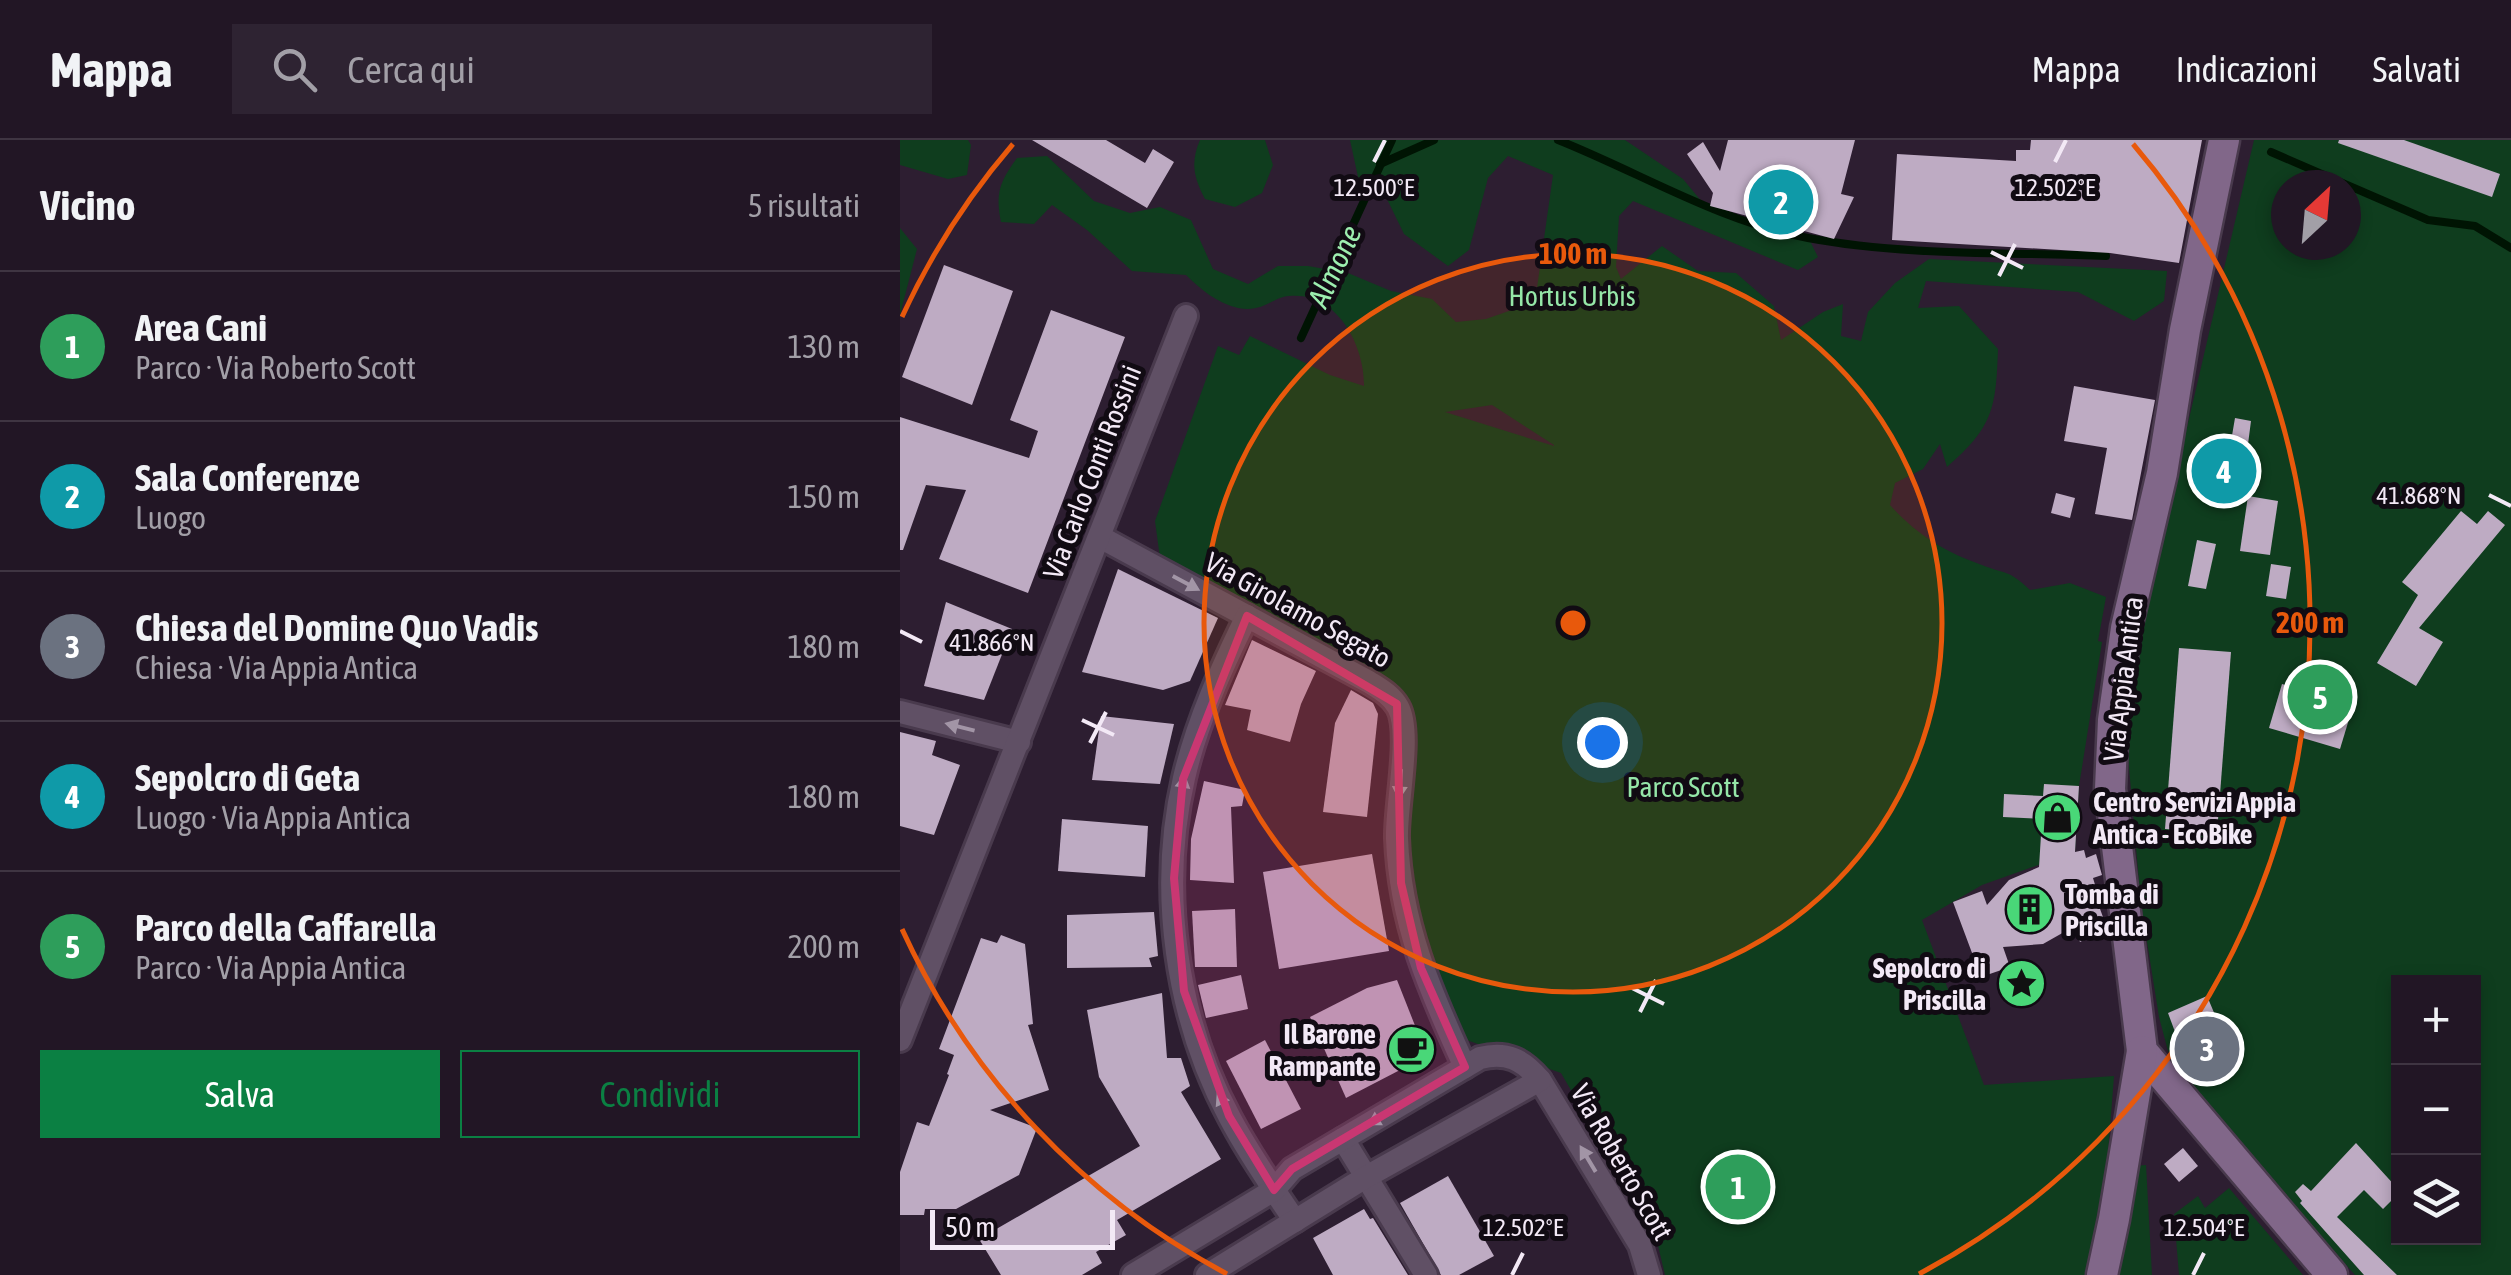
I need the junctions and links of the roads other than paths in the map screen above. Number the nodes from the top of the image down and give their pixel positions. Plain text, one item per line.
1 (2224, 140) edge
2 (1186, 316) dead end
3 (1100, 537) junction
4 (1247, 616) junction
5 (900, 712) edge
6 (1019, 742) junction
7 (900, 1040) edge
8 (2142, 1051) junction
9 (1464, 1066) junction
10 (1540, 1080) junction
11 (1343, 1139) junction
12 (1366, 1177) junction
13 (1274, 1190) junction
14 (1295, 1221) junction
15 (1172, 1266) edge
16 (1133, 1275) edge
17 (1207, 1275) edge
18 (1426, 1275) edge
19 (1649, 1275) edge
20 (2102, 1275) edge
21 (2332, 1275) edge

1 - 8 street, Via Appia Antica
2 - 3 street, Via Carlo Conti Rossini
3 -> 4 street, Via Girolamo Segato
3 - 6 street, Via Carlo Conti Rossini
4 -> 9 street, Via Girolamo Segato
13 -> 4 street
6 -> 5 street
6 - 7 street, Via Carlo Conti Rossini
8 - 20 street, Via Appia Antica
8 - 21 street
9 - 10 street
9 -> 11 street
10 - 12 street
19 -> 10 street, Via Roberto Scott
11 - 12 street
11 - 13 street
12 - 14 street
12 - 18 street
13 - 14 street
13 - 15 street
14 - 17 street
15 - 16 street

